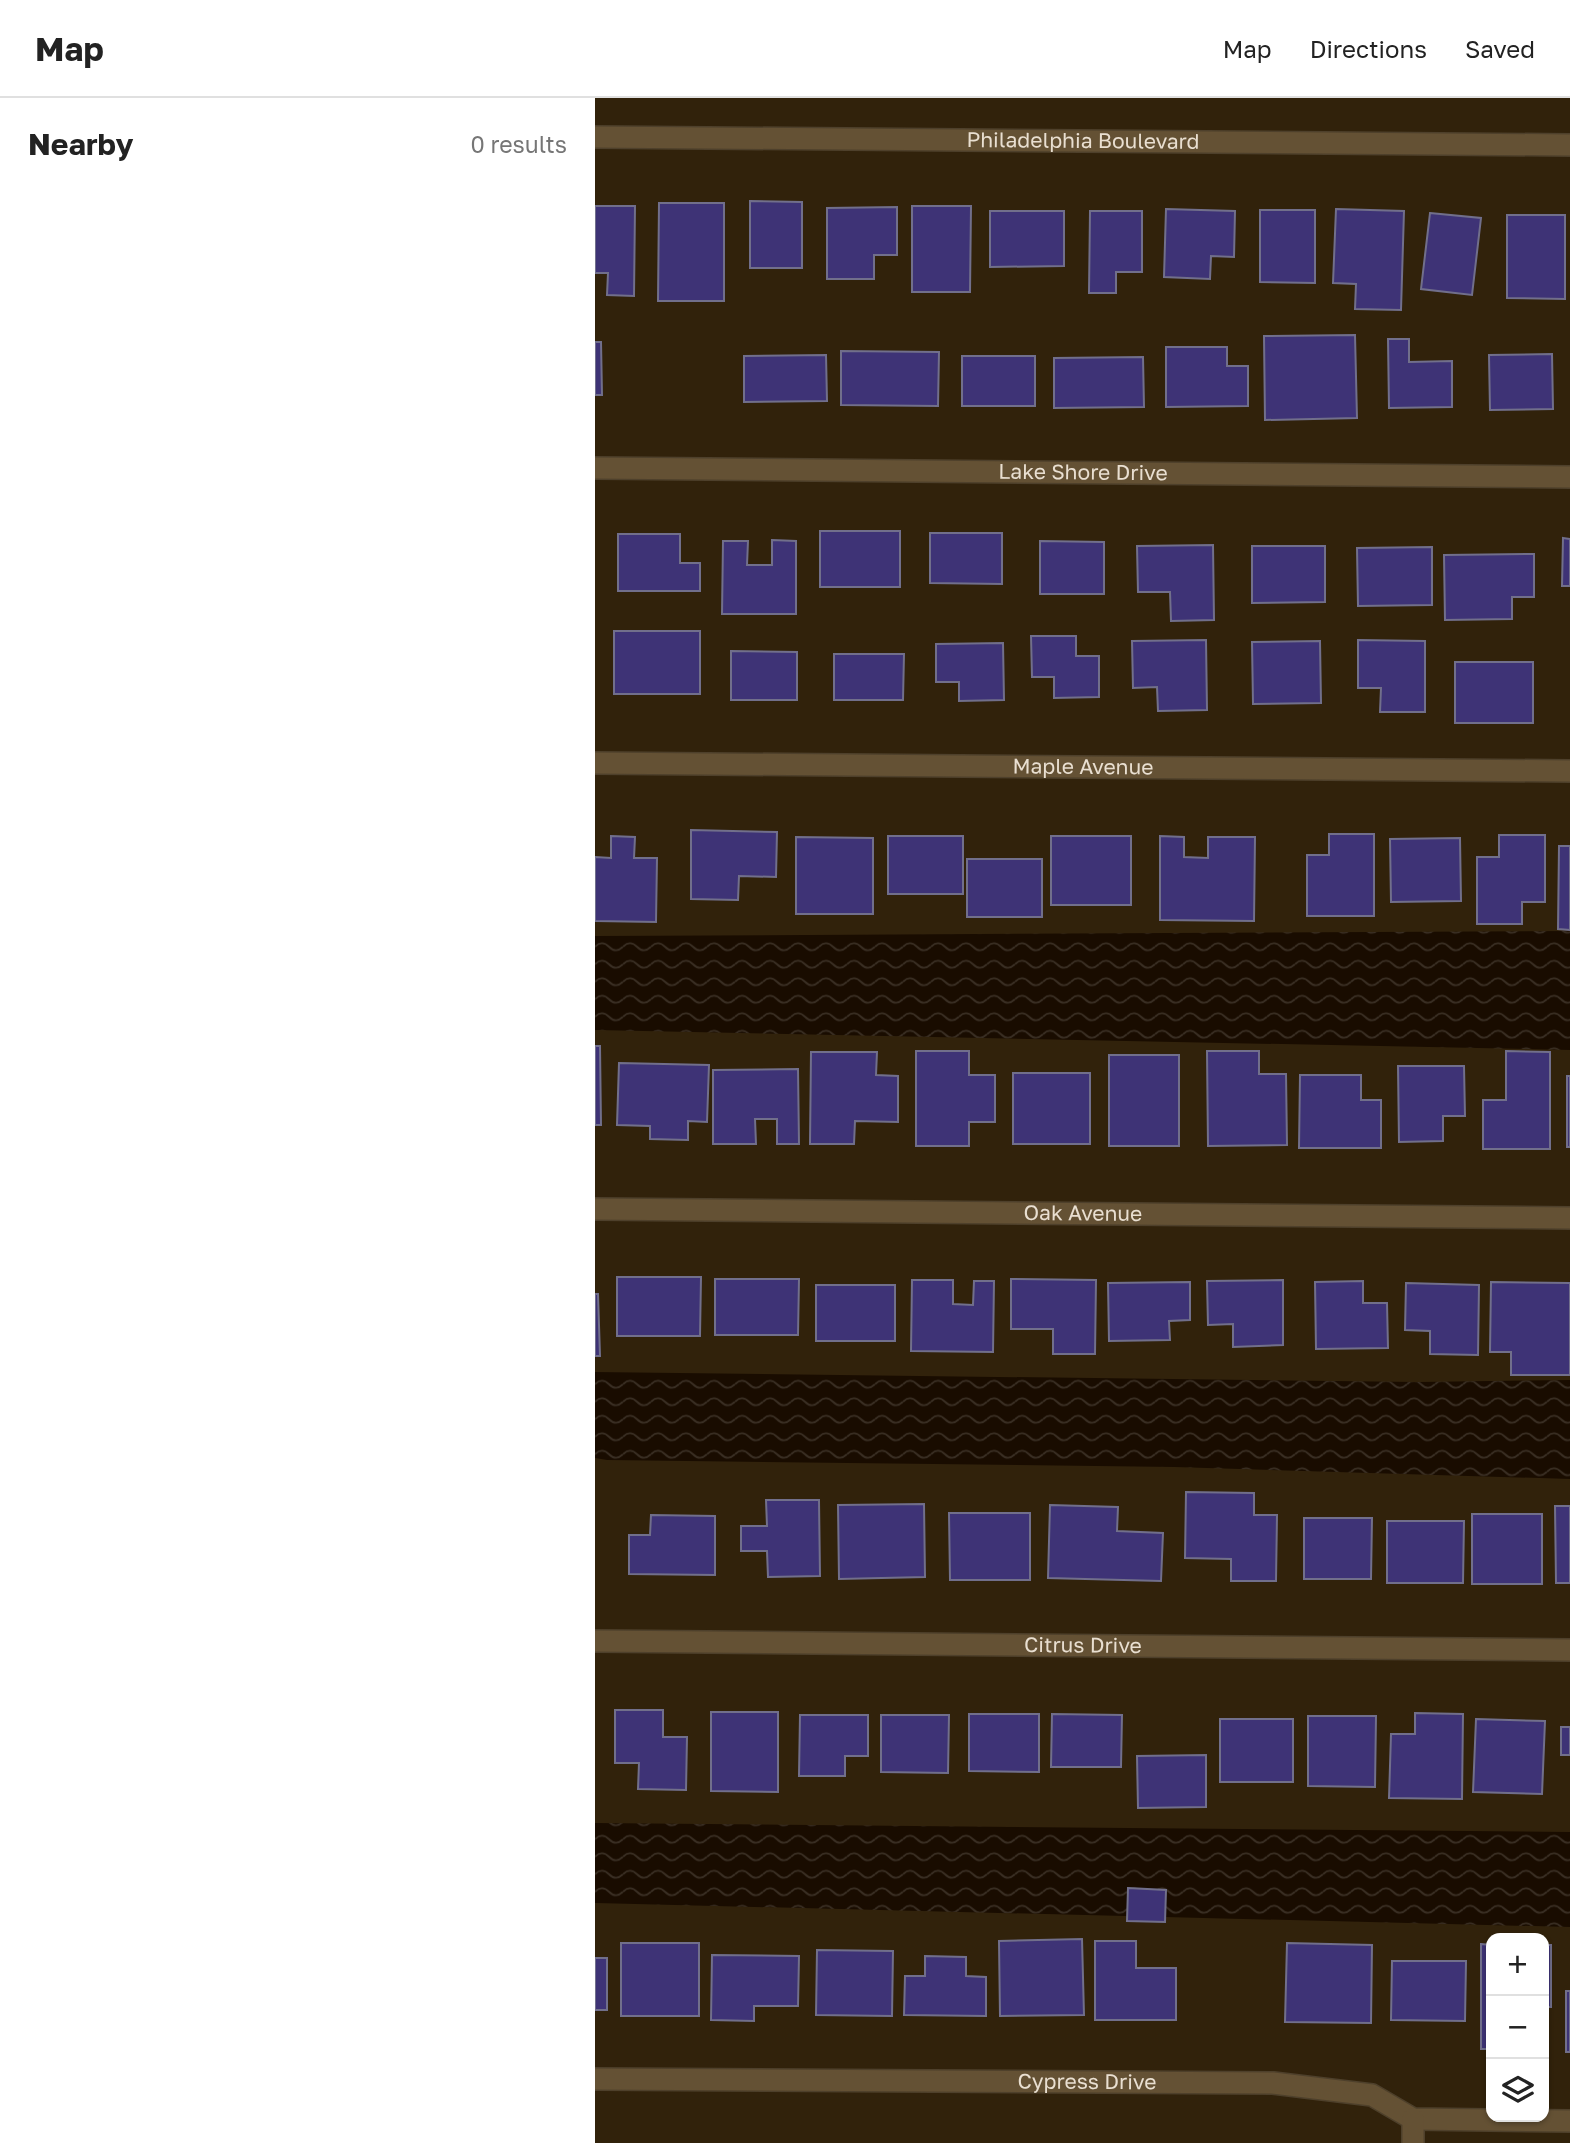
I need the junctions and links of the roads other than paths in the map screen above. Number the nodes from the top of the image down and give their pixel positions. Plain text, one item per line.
1 (595, 137) edge
2 (1570, 145) edge
3 (595, 468) edge
4 (1570, 477) edge
5 (595, 763) edge
6 (1570, 771) edge
7 (595, 1209) edge
8 (1570, 1218) edge
9 (595, 1641) edge
10 (1570, 1650) edge
11 (595, 2078) edge
12 (1413, 2119) junction
13 (1570, 2121) edge
14 (1413, 2143) edge

1 - 2 street, Philadelphia Boulevard
3 - 4 street, Lake Shore Drive
5 - 6 street, Maple Avenue
7 - 8 street, Oak Avenue
9 - 10 street, Citrus Drive
11 - 12 street, Cypress Drive
12 - 13 street, Cypress Drive
12 - 14 street

